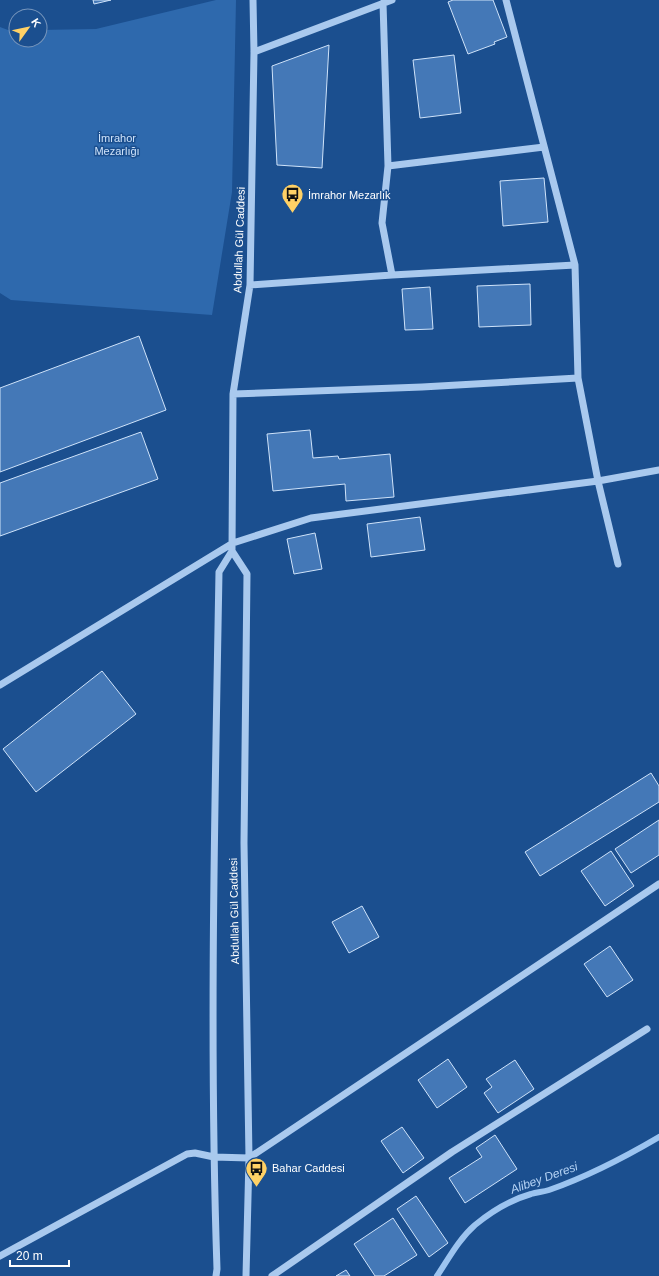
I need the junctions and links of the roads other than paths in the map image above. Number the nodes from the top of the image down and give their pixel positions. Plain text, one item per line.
1 (253, 0) edge
2 (392, 0) edge
3 (506, 0) edge
4 (384, 3) junction
5 (254, 52) junction
6 (544, 147) junction
7 (388, 166) junction
8 (575, 265) junction
9 (392, 275) junction
10 (250, 285) junction
11 (578, 378) junction
12 (233, 394) junction
13 (659, 470) edge
14 (598, 481) junction
15 (232, 543) junction
16 (232, 551) junction
17 (618, 564) dead end
18 (0, 685) edge
19 (659, 884) edge
20 (647, 1029) dead end
21 (214, 1157) junction
22 (249, 1158) junction
23 (0, 1256) edge
24 (216, 1276) edge
25 (246, 1276) edge
26 (272, 1276) edge

1 - 5 street, Abdullah Gül Caddesi
2 - 4 street
3 - 6 street
4 - 5 street
4 - 7 street
5 - 10 street, Abdullah Gül Caddesi
6 - 7 street
6 - 8 street
7 - 9 street
8 - 9 street
8 - 11 street
9 - 10 street
10 - 12 street, Abdullah Gül Caddesi
11 - 12 street
11 - 14 street
12 - 15 street, Abdullah Gül Caddesi
13 - 14 street
14 - 15 street
14 - 17 street
15 - 16 street, Abdullah Gül Caddesi
15 - 18 street
16 - 21 street, Abdullah Gül Caddesi
16 - 22 street, Abdullah Gül Caddesi
19 - 22 street
20 - 26 street
21 - 22 street
21 - 23 street
21 - 24 street, Abdullah Gül Caddesi
22 - 25 street, Abdullah Gül Caddesi

